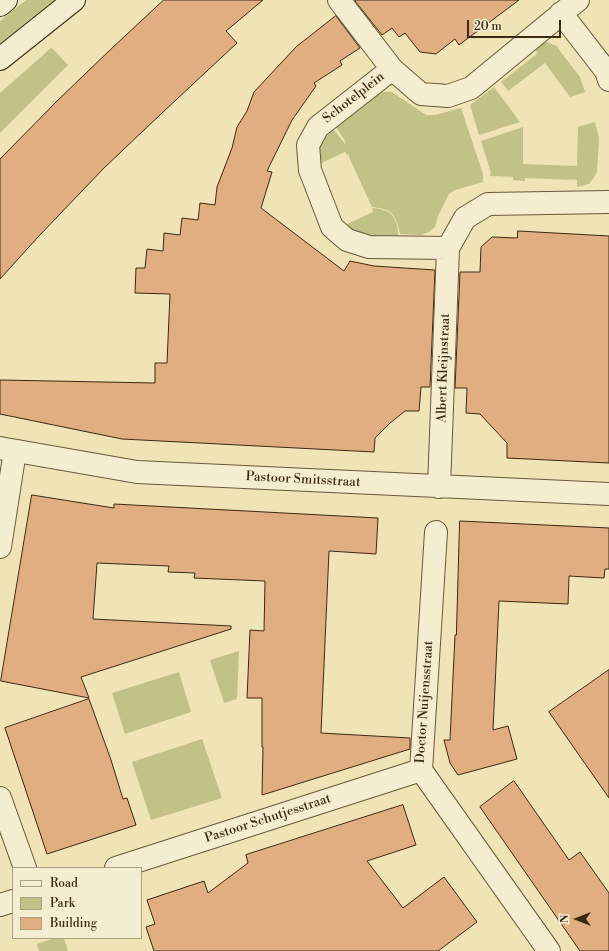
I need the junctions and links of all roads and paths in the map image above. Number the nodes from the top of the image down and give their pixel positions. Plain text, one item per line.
1 (6, 0) edge
2 (74, 0) edge
3 (339, 0) edge
4 (578, 0) edge
5 (0, 5) edge
6 (561, 13) junction
7 (0, 58) edge
8 (392, 69) junction
9 (609, 80) edge
10 (609, 202) edge
11 (448, 248) junction
12 (8, 449) edge
13 (439, 487) junction
14 (609, 494) edge
15 (436, 532) dead end
16 (0, 547) edge
17 (421, 770) junction
18 (0, 798) edge
19 (25, 867) edge
20 (119, 867) edge
21 (12, 901) edge
22 (0, 905) edge
23 (549, 951) edge

1 - 5 street
2 - 7 street
3 - 8 street
4 - 6 street, Schotelplein
6 - 8 street, Schotelplein
6 - 9 street
8 - 11 street, Schotelplein
10 - 11 street
11 - 13 street, Albert Kleijnstraat
12 - 13 street, Pastoor Smitsstraat
12 - 16 street
13 - 14 street, Pastoor Smitsstraat
15 - 17 street, Doctor Nuijensstraat
17 - 20 street, Pastoor Schutjesstraat
17 - 23 street, Doctor Nuijensstraat
18 - 19 street
21 - 22 street

